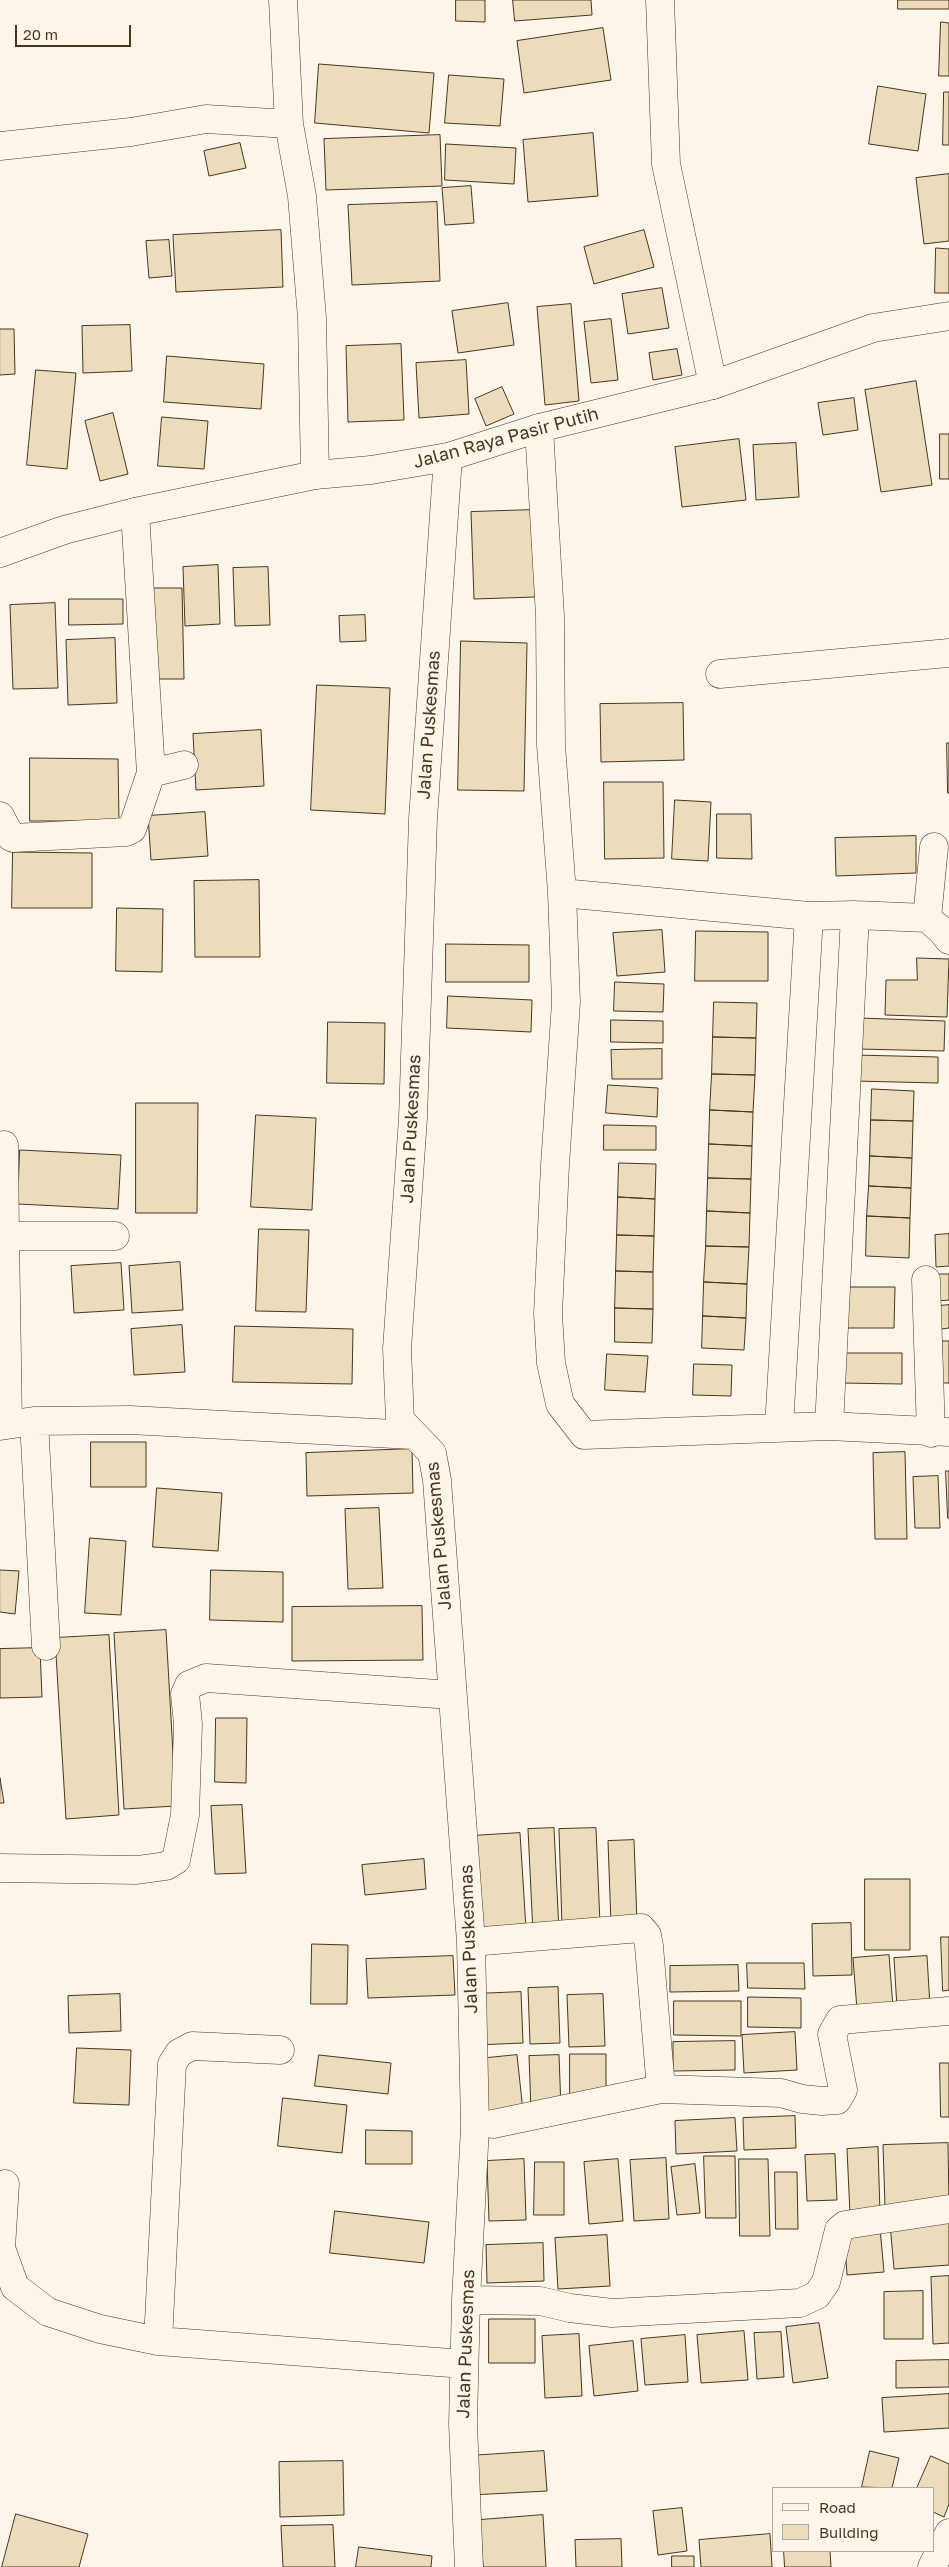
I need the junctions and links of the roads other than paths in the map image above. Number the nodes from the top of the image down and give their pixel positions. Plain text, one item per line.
1 (283, 0) edge
2 (660, 0) edge
3 (289, 124) junction
4 (0, 146) edge
5 (949, 316) edge
6 (713, 385) junction
7 (539, 428) junction
8 (448, 457) junction
9 (315, 475) junction
10 (136, 512) junction
11 (0, 552) edge
12 (949, 653) edge
13 (720, 674) dead end
14 (184, 765) dead end
15 (151, 773) junction
16 (0, 816) edge
17 (934, 847) dead end
18 (562, 893) junction
19 (855, 915) junction
20 (809, 916) junction
21 (927, 918) junction
22 (949, 940) edge
23 (4, 1145) dead end
24 (5, 1236) junction
25 (114, 1236) dead end
26 (926, 1280) dead end
27 (14, 1423) edge
28 (829, 1426) junction
29 (779, 1427) junction
30 (940, 1433) edge
31 (413, 1435) junction
32 (46, 1646) dead end
33 (452, 1695) junction
34 (0, 1868) edge
35 (471, 1942) junction
36 (949, 2011) edge
37 (280, 2050) dead end
38 (661, 2089) junction
39 (492, 2124) dead end
40 (5, 2184) dead end
41 (949, 2209) edge
42 (466, 2300) junction
43 (158, 2341) junction
44 (464, 2364) junction
45 (949, 2533) edge
46 (468, 2567) edge
47 (932, 2567) edge

1 - 3 street
2 - 6 street
3 - 4 street
3 - 9 street
5 - 6 street, Jalan Raya Pasir Putih
6 - 7 street, Jalan Raya Pasir Putih
7 - 8 street, Jalan Raya Pasir Putih
7 - 18 street
8 - 9 street, Jalan Raya Pasir Putih
8 - 31 street, Jalan Puskesmas
9 - 10 street, Jalan Raya Pasir Putih
10 - 11 street, Jalan Raya Pasir Putih
10 - 15 street
12 - 13 street
14 - 15 street
15 - 16 street
17 - 21 street
18 - 20 street
18 - 29 street
19 - 20 street
19 - 21 street
19 - 28 street
20 - 29 street
21 - 22 street
23 - 24 street
24 - 25 street
24 - 27 street
26 - 30 street
27 - 31 street
27 - 32 street
28 - 29 street
28 - 30 street
31 - 33 street, Jalan Puskesmas
33 - 34 street
33 - 35 street, Jalan Puskesmas
35 - 38 street
35 - 42 street, Jalan Puskesmas
36 - 38 street
37 - 43 street
38 - 39 street
40 - 43 street
41 - 42 street
42 - 44 street, Jalan Puskesmas
43 - 44 street
44 - 46 street, Jalan Puskesmas
45 - 47 street

